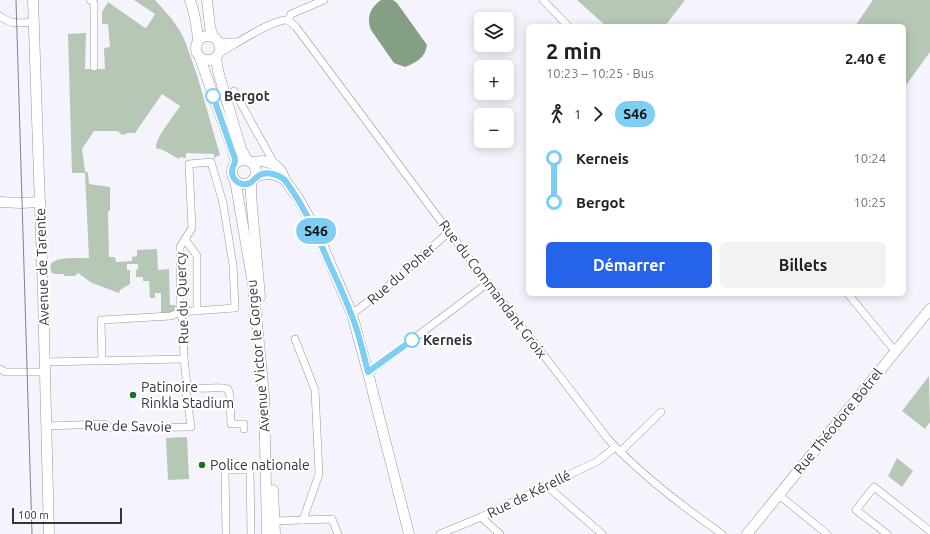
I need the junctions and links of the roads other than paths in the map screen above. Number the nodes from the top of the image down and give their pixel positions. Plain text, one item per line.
1 (33, 0) edge
2 (90, 0) edge
3 (190, 0) edge
4 (207, 0) edge
5 (324, 0) edge
6 (544, 0) edge
7 (0, 16) edge
8 (288, 20) junction
9 (34, 22) junction
10 (566, 24) edge
11 (216, 39) junction
12 (198, 41) junction
13 (237, 42) junction
14 (218, 55) junction
15 (200, 58) junction
16 (94, 67) dead end
17 (234, 91) dead end
18 (249, 161) junction
19 (236, 163) junction
20 (275, 165) junction
21 (235, 180) junction
22 (253, 180) junction
23 (285, 180) junction
24 (0, 202) edge
25 (40, 202) junction
26 (449, 232) junction
27 (185, 239) junction
28 (488, 283) junction
29 (850, 296) edge
30 (930, 309) edge
31 (197, 311) junction
32 (180, 312) junction
33 (352, 314) junction
34 (295, 339) dead end
35 (895, 351) junction
36 (184, 359) junction
37 (102, 361) junction
38 (45, 367) junction
39 (0, 369) edge
40 (368, 372) junction
41 (187, 385) junction
42 (660, 412) dead end
43 (46, 426) junction
44 (244, 429) dead end
45 (618, 450) junction
46 (547, 486) junction
47 (779, 495) junction
48 (481, 517) junction
49 (303, 520) junction
50 (274, 521) junction
51 (930, 531) edge
52 (49, 534) edge
53 (226, 534) edge
54 (251, 534) edge
55 (267, 534) edge
56 (275, 534) edge
57 (338, 534) edge
58 (409, 534) edge
59 (440, 534) edge
60 (500, 534) edge
61 (602, 534) edge
62 (722, 534) edge
63 (747, 534) edge
64 (827, 534) edge
65 (886, 534) edge

1 - 9 street, Avenue de Tarente
2 - 16 street
3 - 12 street
4 - 11 street
5 - 8 street
6 - 10 street
7 - 9 street
8 - 13 street
8 - 26 street, Rue du Commandant Groix
9 - 25 street, Avenue de Tarente
11 - 12 street
11 - 13 street
11 - 14 street
12 - 15 street
13 - 14 street
14 - 15 street
14 - 18 street
15 - 19 street
17 - 20 street
18 - 19 street
18 - 20 street
18 - 22 street
19 - 21 street
20 - 23 street
21 - 22 street
21 - 55 street, Avenue Victor le Gorgeu
22 - 23 street
22 - 50 street, Avenue Victor le Gorgeu
23 - 33 street
24 - 25 street
25 - 38 street, Avenue de Tarente
26 - 28 street, Rue du Commandant Groix
26 - 33 street, Rue du Poher
27 - 31 street, Rue du Quercy
27 - 31 street, Rue du Quercy
27 - 32 street, Rue du Quercy
28 - 40 street
28 - 45 street, Rue du Commandant Groix
29 - 35 street
30 - 35 street, Rue Théodore Botrel
31 - 32 street
32 - 36 street, Rue du Quercy
32 - 37 street
33 - 40 street
34 - 49 street
35 - 47 street, Rue Théodore Botrel
36 - 37 street
36 - 41 street, Rue de Savoie
37 - 38 street
38 - 39 street
38 - 43 street, Avenue de Tarente
40 - 58 street
41 - 43 street, Rue de Savoie
41 - 44 street
42 - 45 street, Rue de Kérellé
43 - 52 street, Avenue de Tarente
45 - 46 street, Rue de Kérellé
45 - 62 street, Rue du Commandant Groix
46 - 48 street, Rue de Kérellé
46 - 61 street
47 - 63 street, Rue Théodore Botrel
47 - 64 street
48 - 59 street, Rue de Kérellé
48 - 60 street
49 - 50 street
49 - 57 street
50 - 56 street, Avenue Victor le Gorgeu
51 - 65 street
53 - 54 street

